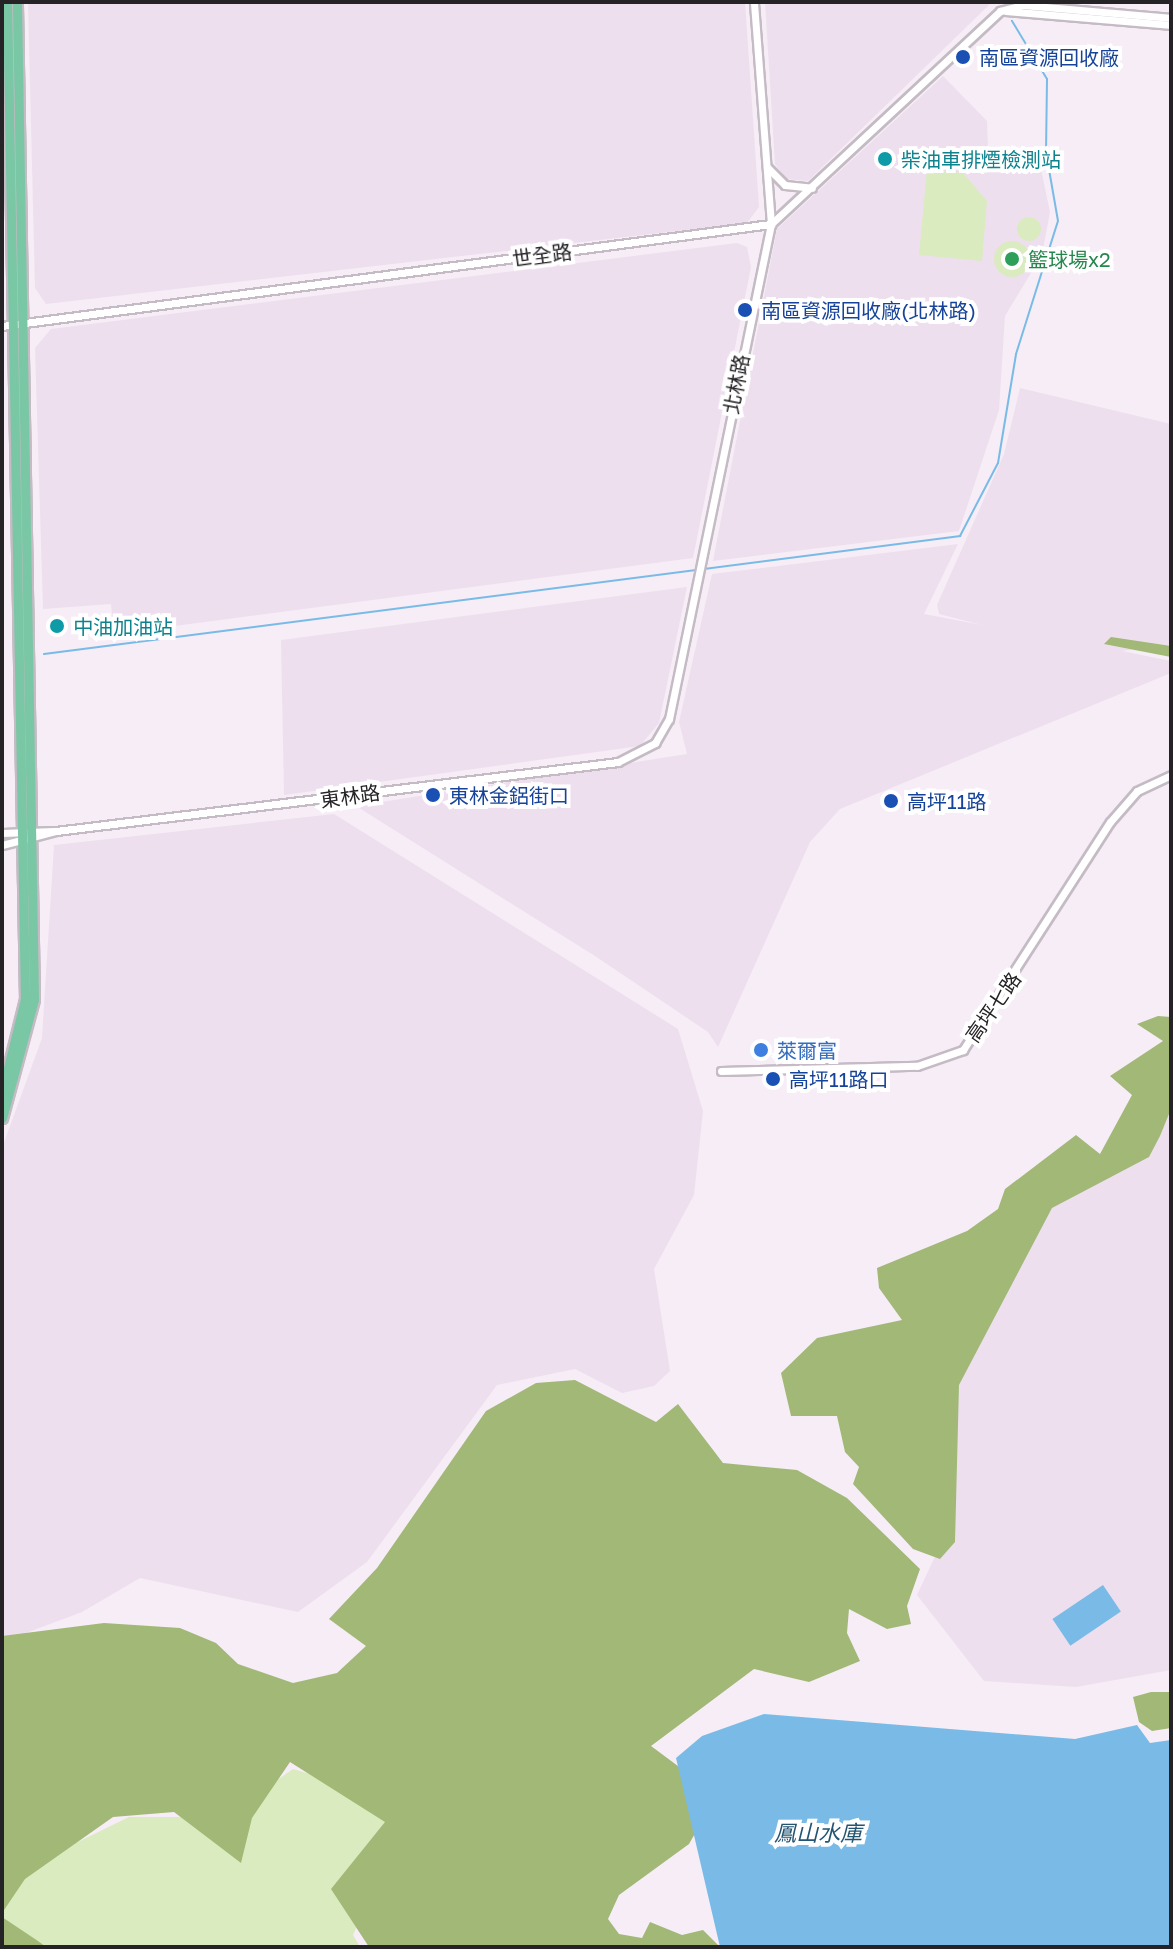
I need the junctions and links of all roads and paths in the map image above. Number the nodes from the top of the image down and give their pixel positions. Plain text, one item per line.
1 (7, 2) edge
2 (17, 2) edge
3 (754, 2) edge
4 (1000, 11) junction
5 (1171, 18) edge
6 (1171, 25) edge
7 (767, 167) junction
8 (812, 188) junction
9 (771, 224) junction
10 (26, 323) junction
11 (14, 325) junction
12 (2, 326) edge
13 (19, 625) junction
14 (32, 626) junction
15 (643, 755) joint
16 (1171, 775) edge
17 (30, 828) junction
18 (56, 831) junction
19 (2, 833) edge
20 (30, 841) junction
21 (2, 845) edge
22 (721, 1071) dead end
23 (2, 1092) edge
24 (2, 1118) edge

1 - 11 main road
2 - 10 main road
3 - 7 street, 北林路
4 - 5 street
4 - 6 street
4 - 8 street
7 - 8 street
7 - 9 street, 北林路
8 - 9 street
9 - 10 street, 世全路
9 - 15 street, 北林路
10 - 11 street, 世全路
10 - 14 main road
11 - 12 street, 世全路
11 - 13 main road
13 - 14 main road
13 - 17 main road
14 - 17 main road
15 - 18 street, 東林路
16 - 22 street, 高坪七路
17 - 18 street
17 - 19 street
17 - 20 main road
18 - 20 street
20 - 21 street
20 - 23 main road
20 - 24 main road

